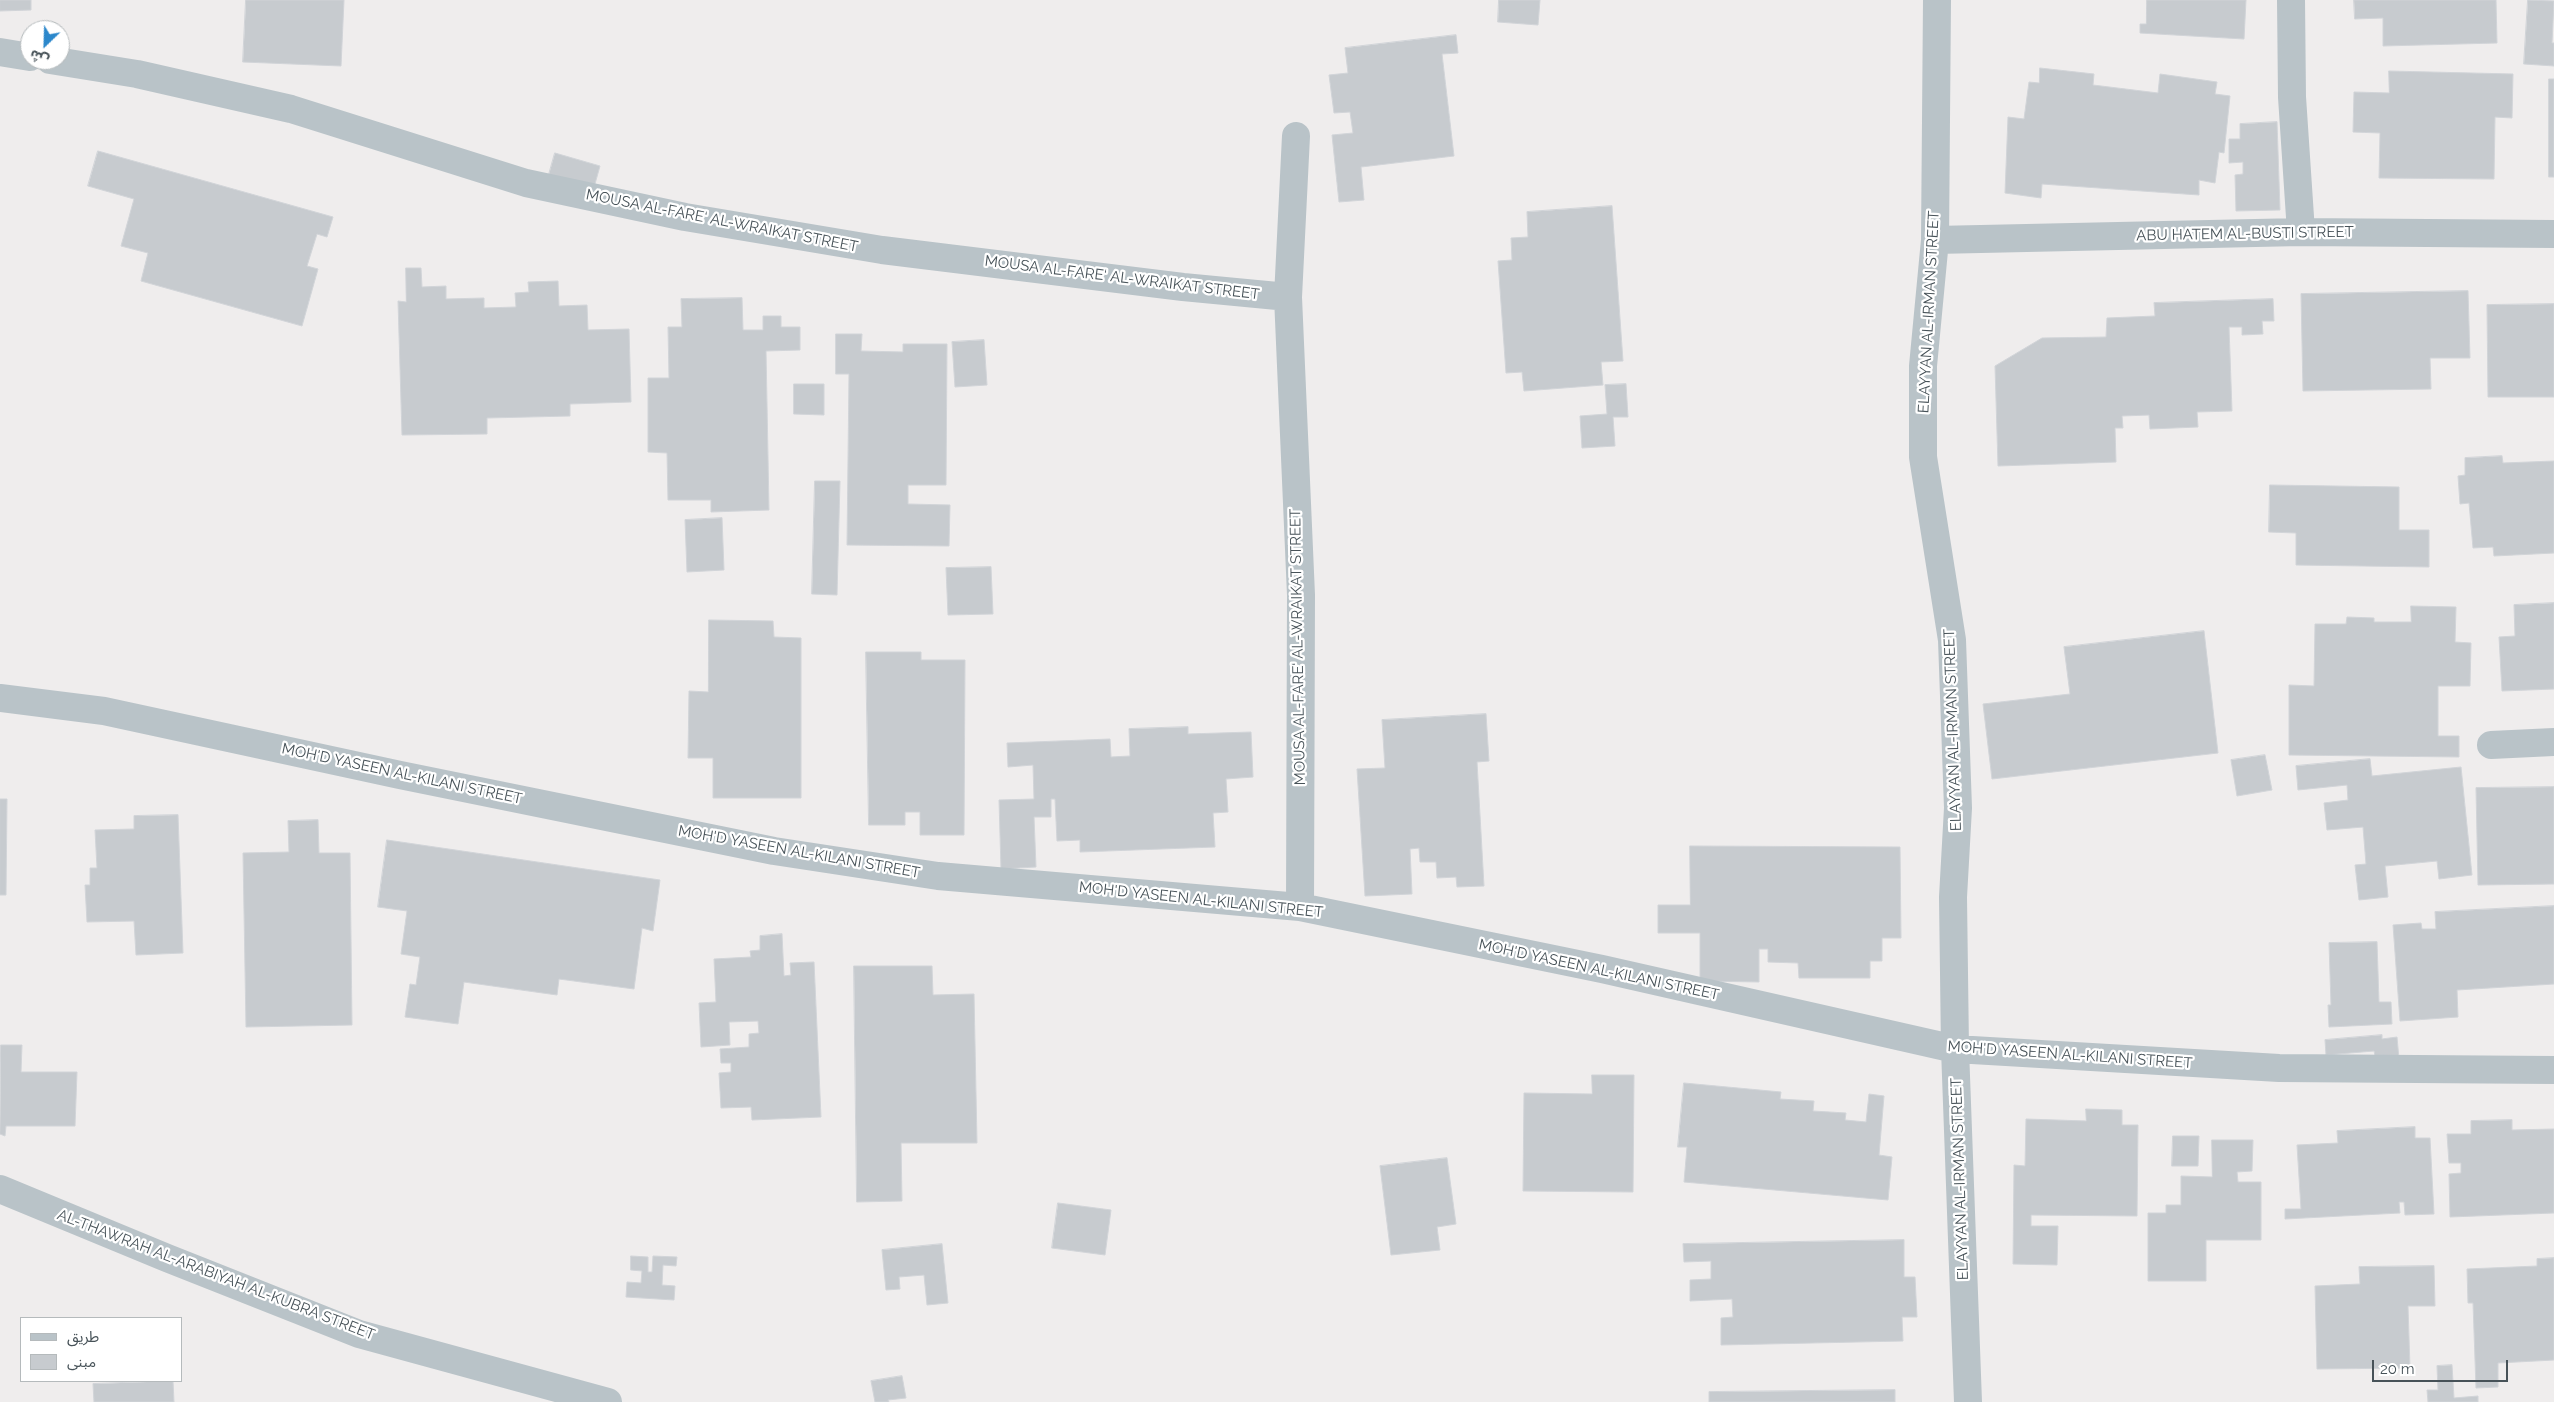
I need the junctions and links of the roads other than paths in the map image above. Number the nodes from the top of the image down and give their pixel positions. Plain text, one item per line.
1 (1937, 0) edge
2 (2291, 0) edge
3 (0, 52) edge
4 (20, 55) edge
5 (70, 63) edge
6 (1296, 136) dead end
7 (2301, 232) junction
8 (2554, 234) edge
9 (1935, 240) junction
10 (1288, 296) junction
11 (0, 698) edge
12 (2554, 742) edge
13 (2491, 745) dead end
14 (1300, 907) junction
15 (1955, 1049) junction
16 (2554, 1070) edge
17 (0, 1189) edge
18 (608, 1402) edge
19 (1968, 1402) edge

1 - 9 street, ELAYYAN AL-IRMAN STREET
2 - 7 street
3 - 4 street
5 - 10 street, MOUSA AL-FARE‘ AL-WRAIKAT STREET
6 - 10 street, MOUSA AL-FARE‘ AL-WRAIKAT STREET
7 - 8 street, ABU HATEM AL-BUSTI STREET
7 - 9 street, ABU HATEM AL-BUSTI STREET
9 - 15 street, ELAYYAN AL-IRMAN STREET
10 - 14 street, MOUSA AL-FARE‘ AL-WRAIKAT STREET
11 - 14 street, MOH'D YASEEN AL-KILANI STREET
12 - 13 street
14 - 15 street, MOH'D YASEEN AL-KILANI STREET
15 - 16 street, MOH'D YASEEN AL-KILANI STREET
15 - 19 street, ELAYYAN AL-IRMAN STREET
17 - 18 street, AL-THAWRAH AL-ARABIYAH AL-KUBRA STREET

